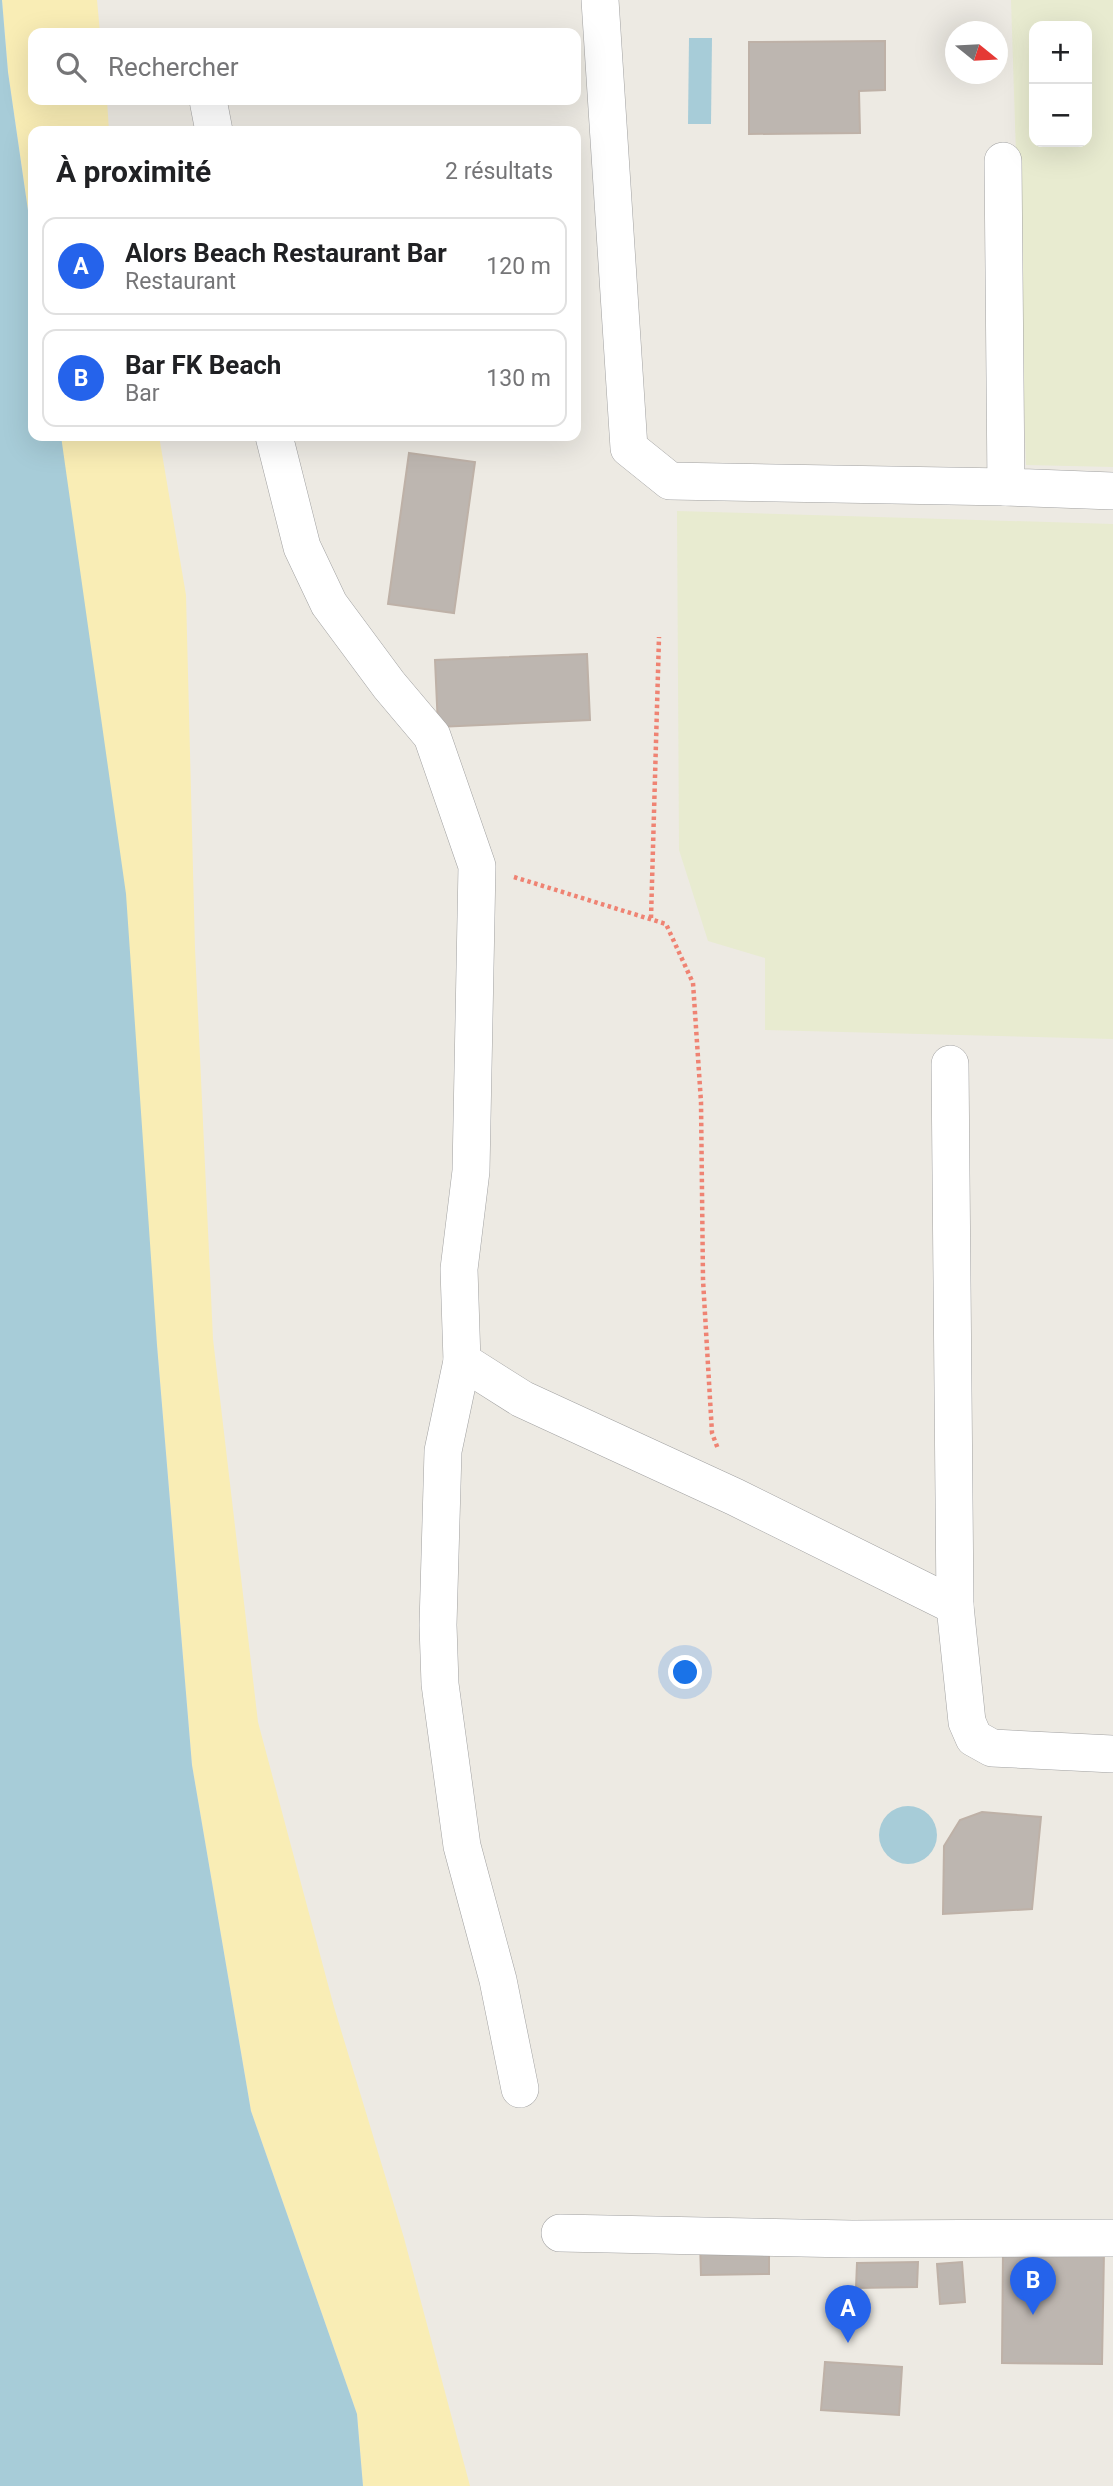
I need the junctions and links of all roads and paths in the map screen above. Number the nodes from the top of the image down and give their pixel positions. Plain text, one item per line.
1 (601, 15) edge
2 (308, 28) edge
3 (209, 105) edge
4 (213, 126) edge
5 (1003, 161) dead end
6 (275, 441) edge
7 (1006, 487) junction
8 (1113, 491) edge
9 (659, 637) dead end
10 (477, 866) junction
11 (651, 918) junction
12 (950, 1064) dead end
13 (462, 1361) junction
14 (735, 1497) junction
15 (955, 1606) junction
16 (1113, 1754) edge
17 (520, 2089) dead end
18 (560, 2234) dead end
19 (1113, 2238) edge

1 - 2 path
1 - 7 street
3 - 4 street
5 - 7 street
6 - 10 street
7 - 8 street
9 - 11 path
10 - 11 path
10 - 13 street
11 - 14 path
12 - 15 street
13 - 14 street
13 - 17 street
14 - 15 street
15 - 16 street
18 - 19 street

